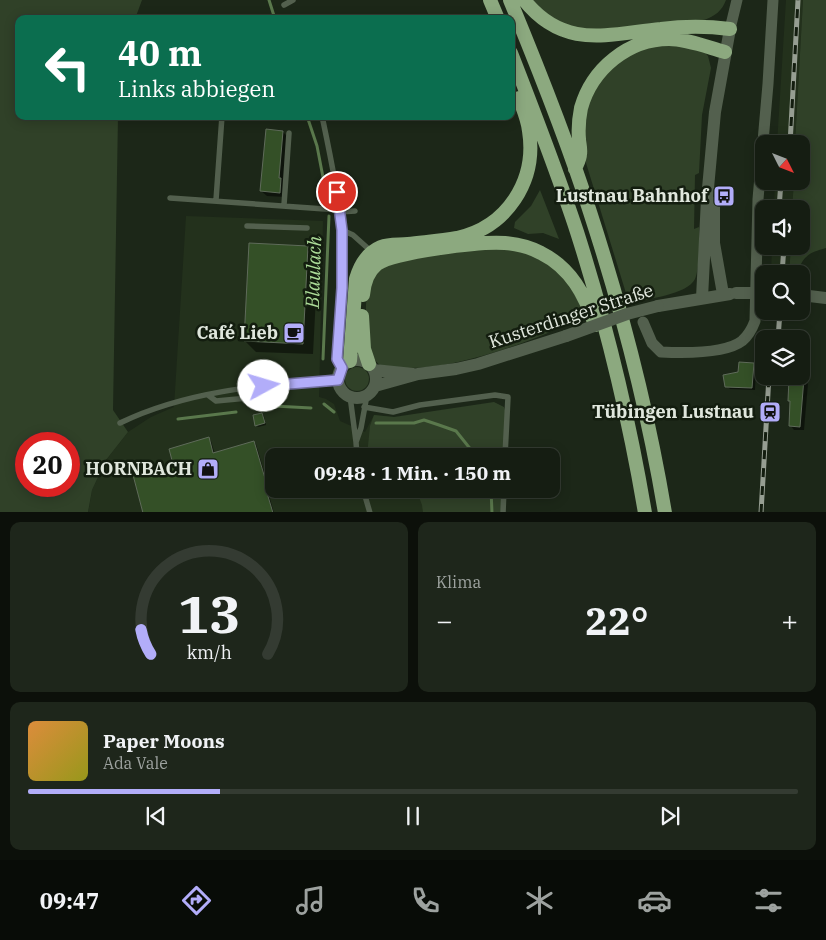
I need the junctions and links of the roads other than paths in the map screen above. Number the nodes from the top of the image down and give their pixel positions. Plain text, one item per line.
1 (293, 0) edge
2 (490, 0) edge
3 (510, 0) edge
4 (524, 0) edge
5 (737, 0) edge
6 (773, 0) edge
7 (284, 5) dead end
8 (496, 15) edge
9 (730, 29) junction
10 (725, 52) junction
11 (515, 63) edge
12 (515, 88) edge
13 (222, 120) edge
14 (323, 120) edge
15 (289, 133) dead end
16 (710, 164) junction
17 (575, 168) junction
18 (170, 198) dead end
19 (216, 200) junction
20 (284, 205) junction
21 (339, 211) junction
22 (355, 211) dead end
23 (248, 226) dead end
24 (308, 228) dead end
25 (342, 230) junction
26 (372, 252) junction
27 (342, 288) junction
28 (755, 293) edge
29 (723, 294) junction
30 (810, 296) edge
31 (355, 298) junction
32 (702, 298) junction
33 (823, 298) edge
34 (643, 322) dead end
35 (610, 349) junction
36 (372, 367) junction
37 (343, 370) junction
38 (418, 374) junction
39 (277, 385) junction
40 (208, 395) junction
41 (350, 396) junction
42 (369, 396) junction
43 (120, 423) dead end
44 (356, 442) junction
45 (356, 448) edge
46 (505, 448) edge
47 (366, 498) edge
48 (503, 498) edge
49 (370, 512) edge
50 (502, 512) edge
51 (645, 512) edge
52 (665, 512) edge

1 - 7 lane
2 - 8 highway
3 - 17 highway
4 - 9 highway
5 - 9 street
6 - 34 street
9 - 10 street
10 - 16 street
10 - 17 highway
11 - 35 highway
12 - 26 highway
13 - 19 lane
14 - 21 lane
15 - 20 lane
16 - 29 street
16 - 32 street
17 - 52 highway
18 - 19 lane
19 - 20 lane
20 - 21 lane
21 - 22 lane
21 - 25 lane
23 - 24 lane
25 - 26 lane
25 - 27 lane
26 - 31 highway
27 - 31 lane
27 - 37 lane
28 - 29 street, Kusterdinger Straße, bridge
29 - 32 street, Kusterdinger Straße
30 - 33 street
31 - 37 highway
32 - 38 street, Kusterdinger Straße, bridge
35 - 36 highway
35 - 51 highway
36 - 37 street
36 - 38 street, Kusterdinger Straße
36 - 42 street
37 - 39 lane
37 - 41 street
38 - 42 street, Kusterdinger Straße
39 - 40 lane
39 - 40 lane
40 - 43 lane
41 - 42 street
41 - 44 lane
42 - 44 lane
42 - 46 lane
44 - 45 lane
47 - 49 lane
48 - 50 lane

